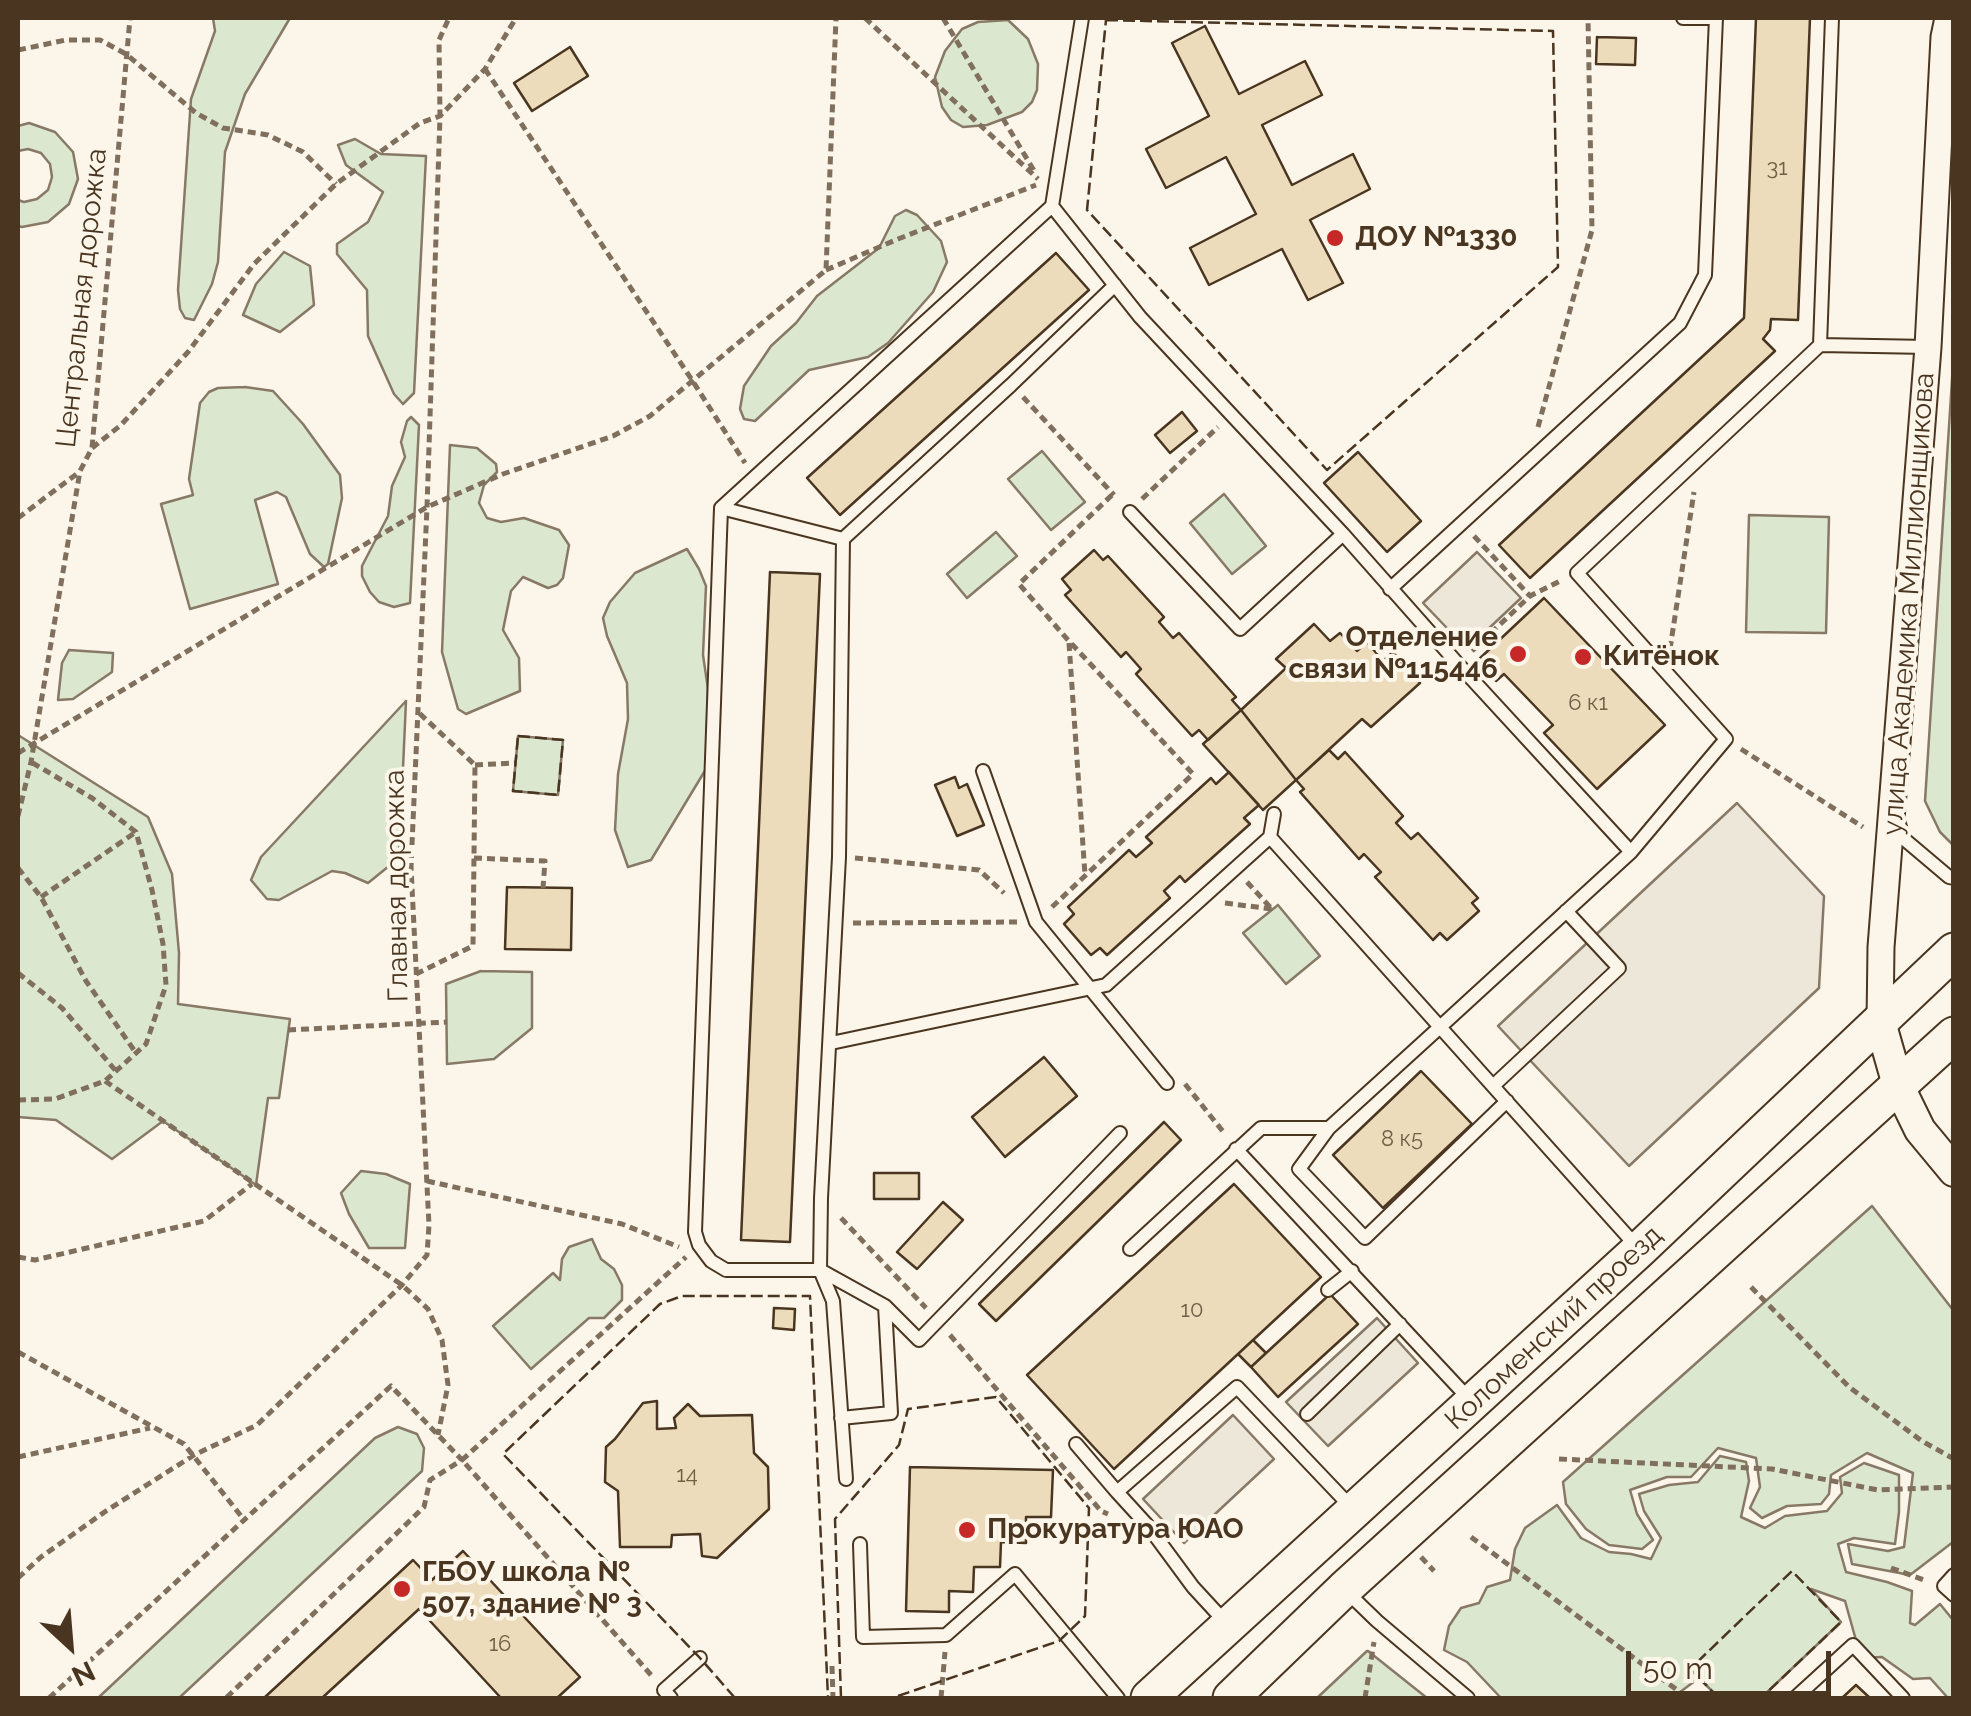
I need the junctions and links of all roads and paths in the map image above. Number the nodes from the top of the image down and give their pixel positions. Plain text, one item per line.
1 (130, 18) edge
2 (449, 18) edge
3 (515, 18) edge
4 (836, 18) edge
5 (865, 18) edge
6 (943, 18) edge
7 (1082, 18) edge
8 (1588, 18) edge
9 (1683, 18) edge
10 (1716, 18) edge
11 (1832, 18) edge
12 (1948, 18) edge
13 (18, 50) edge
14 (126, 54) junction
15 (485, 69) junction
16 (440, 116) junction
17 (1041, 182) junction
18 (336, 184) junction
19 (1052, 206) junction
20 (826, 270) junction
21 (1114, 285) junction
22 (1820, 345) junction
23 (1928, 347) junction
24 (692, 380) junction
25 (1011, 384) junction
26 (1231, 415) junction
27 (92, 448) junction
28 (1699, 459) junction
29 (1528, 462) junction
30 (80, 472) junction
31 (754, 478) junction
32 (1113, 494) junction
33 (426, 507) junction
34 (721, 508) junction
35 (1130, 512) junction
36 (18, 518) edge
37 (1462, 522) junction
38 (1342, 534) junction
39 (844, 539) junction
40 (1576, 573) junction
41 (1390, 589) junction
42 (1530, 596) junction
43 (1068, 640) junction
44 (1458, 664) junction
45 (1666, 672) junction
46 (418, 712) junction
47 (1726, 739) junction
48 (33, 744) junction
49 (18, 753) edge
50 (31, 762) junction
51 (515, 764) dead end
52 (475, 765) junction
53 (983, 771) dead end
54 (1894, 808) junction
55 (1274, 814) dead end
56 (18, 816) edge
57 (1864, 827) dead end
58 (136, 832) junction
59 (1270, 837) junction
60 (1631, 852) junction
61 (840, 856) junction
62 (474, 858) junction
63 (18, 868) edge
64 (1235, 868) junction
65 (1085, 875) junction
66 (1954, 878) edge
67 (543, 888) dead end
68 (41, 897) junction
69 (1200, 900) junction
70 (1566, 911) junction
71 (1036, 922) junction
72 (836, 923) junction
73 (1954, 951) edge
74 (18, 973) edge
75 (416, 974) junction
76 (1088, 989) junction
77 (446, 1022) dead end
78 (1880, 1022) junction
79 (419, 1024) junction
80 (1440, 1027) junction
81 (288, 1030) dead end
82 (1954, 1034) edge
83 (831, 1043) junction
84 (136, 1053) junction
85 (116, 1070) junction
86 (104, 1081) junction
87 (1167, 1084) dead end
88 (1898, 1084) junction
89 (1493, 1086) junction
90 (18, 1100) edge
91 (1507, 1102) junction
92 (1329, 1128) junction
93 (1120, 1132) dead end
94 (1236, 1148) junction
95 (1954, 1172) edge
96 (426, 1181) junction
97 (253, 1183) junction
98 (822, 1198) junction
99 (1130, 1249) dead end
100 (1640, 1250) junction
101 (18, 1257) edge
102 (820, 1270) junction
103 (1352, 1271) junction
104 (402, 1285) junction
105 (1751, 1287) dead end
106 (1328, 1290) dead end
107 (885, 1306) junction
108 (937, 1320) junction
109 (1400, 1324) junction
110 (18, 1352) edge
111 (1473, 1403) junction
112 (1308, 1414) dead end
113 (842, 1418) junction
114 (153, 1427) junction
115 (438, 1435) junction
116 (1076, 1444) dead end
117 (194, 1455) junction
118 (18, 1457) edge
119 (1559, 1459) dead end
120 (1954, 1459) edge
121 (462, 1460) junction
122 (846, 1478) dead end
123 (1954, 1487) edge
124 (1117, 1492) junction
125 (1354, 1510) junction
126 (1101, 1512) dead end
127 (245, 1521) junction
128 (1471, 1538) dead end
129 (860, 1544) dead end
130 (1891, 1568) dead end
131 (18, 1578) edge
132 (1950, 1586) edge
133 (1344, 1589) junction
134 (1377, 1621) junction
135 (1229, 1627) junction
136 (946, 1636) junction
137 (700, 1658) dead end
138 (832, 1666) dead end
139 (668, 1694) edge
140 (49, 1698) edge
141 (226, 1698) edge
142 (833, 1698) edge
143 (941, 1698) edge
144 (1118, 1698) edge
145 (1149, 1698) edge
146 (1232, 1698) edge
147 (1365, 1698) edge
148 (1468, 1698) edge
149 (1688, 1698) edge
150 (1795, 1698) edge
151 (1903, 1698) edge

1 - 14 path, Центральная дорожка
2 - 16 path, Главная дорожка
3 - 15 path
4 - 20 path
5 - 17 path
6 - 17 path
7 - 19 lane
8 - 29 path
9 - 10 lane
10 - 29 lane
11 - 22 lane
12 - 23 street, улица Академика Миллионщикова
13 - 14 path
14 - 18 path
14 - 27 path, Центральная дорожка
15 - 16 path
15 - 24 path
16 - 18 path
16 - 33 path, Главная дорожка
17 - 20 path
18 - 27 path
19 - 21 lane
19 - 31 lane
20 - 24 path
21 - 25 lane
21 - 26 lane
22 - 23 lane
22 - 28 lane
23 - 54 street, улица Академика Миллионщикова
24 - 31 path
24 - 33 path
25 - 32 path
25 - 39 lane
26 - 35 path
26 - 38 lane
27 - 30 path, Центральная дорожка
28 - 40 lane
28 - 45 path
29 - 37 lane
30 - 36 path
30 - 48 path, Центральная дорожка
31 - 34 lane
32 - 35 path
32 - 43 path
33 - 46 path, Главная дорожка
33 - 48 path
34 - 39 lane
34 - 102 lane
35 - 38 lane
37 - 41 lane
37 - 42 path
38 - 41 lane
39 - 61 lane
40 - 42 path
40 - 45 lane
41 - 44 lane
42 - 44 path
43 - 65 path
43 - 65 path
44 - 60 lane
45 - 47 lane
46 - 52 path
46 - 75 path, Главная дорожка
47 - 57 path
47 - 60 lane
48 - 49 path
48 - 50 path, Центральная дорожка
50 - 56 path, Центральная дорожка
50 - 58 path
51 - 52 path
52 - 62 path
53 - 71 lane
54 - 66 lane
54 - 78 street, улица Академика Миллионщикова
55 - 59 lane
58 - 68 path
58 - 84 path
59 - 64 lane
59 - 80 lane
60 - 70 lane
61 - 71 path
61 - 72 lane
62 - 67 path
62 - 75 path
63 - 68 path
64 - 69 lane
64 - 69 path
65 - 71 path
68 - 84 path
69 - 76 lane
70 - 80 lane
70 - 89 lane
71 - 72 path
71 - 76 lane
72 - 83 lane
73 - 78 main road, Коломенский проезд
74 - 85 path
75 - 79 path, Главная дорожка
76 - 83 lane
76 - 87 lane
77 - 79 path
78 - 88 street, улица Академика Миллионщикова
78 - 100 main road, Коломенский проезд
79 - 81 path
79 - 96 path, Главная дорожка
80 - 89 lane
80 - 92 lane
82 - 88 main road, Коломенский проезд
83 - 98 lane
84 - 85 path
85 - 86 path
86 - 90 path
86 - 97 path
88 - 95 street, улица Академика Миллионщикова
88 - 133 main road, Коломенский проезд
89 - 91 lane
91 - 92 lane
91 - 100 lane
92 - 94 lane
93 - 108 lane
94 - 99 lane
94 - 103 lane
96 - 104 path, Главная дорожка
96 - 121 path
97 - 101 path
97 - 104 path
98 - 102 lane
98 - 108 path
100 - 111 main road, Коломенский проезд
102 - 107 lane
102 - 113 lane
103 - 106 lane
103 - 109 lane
104 - 115 path
104 - 117 path, Главная дорожка
105 - 120 path
107 - 108 lane
107 - 113 lane
108 - 126 path
109 - 111 lane
109 - 112 lane
110 - 114 path
111 - 125 main road, Коломенский проезд
113 - 122 lane
114 - 117 path
114 - 118 path
115 - 121 path
115 - 127 path
116 - 124 lane
117 - 127 path
117 - 131 path, Главная дорожка
119 - 123 path
121 - 139 path
121 - 141 path
124 - 125 lane
124 - 135 lane
125 - 135 main road, Коломенский проезд
127 - 140 path
128 - 149 path
129 - 136 lane
130 - 132 path
133 - 134 lane
133 - 146 main road, Коломенский проезд
134 - 147 path
134 - 148 lane
135 - 145 main road, Коломенский проезд
136 - 143 path
136 - 144 lane
137 - 139 lane
138 - 142 path
150 - 151 lane

